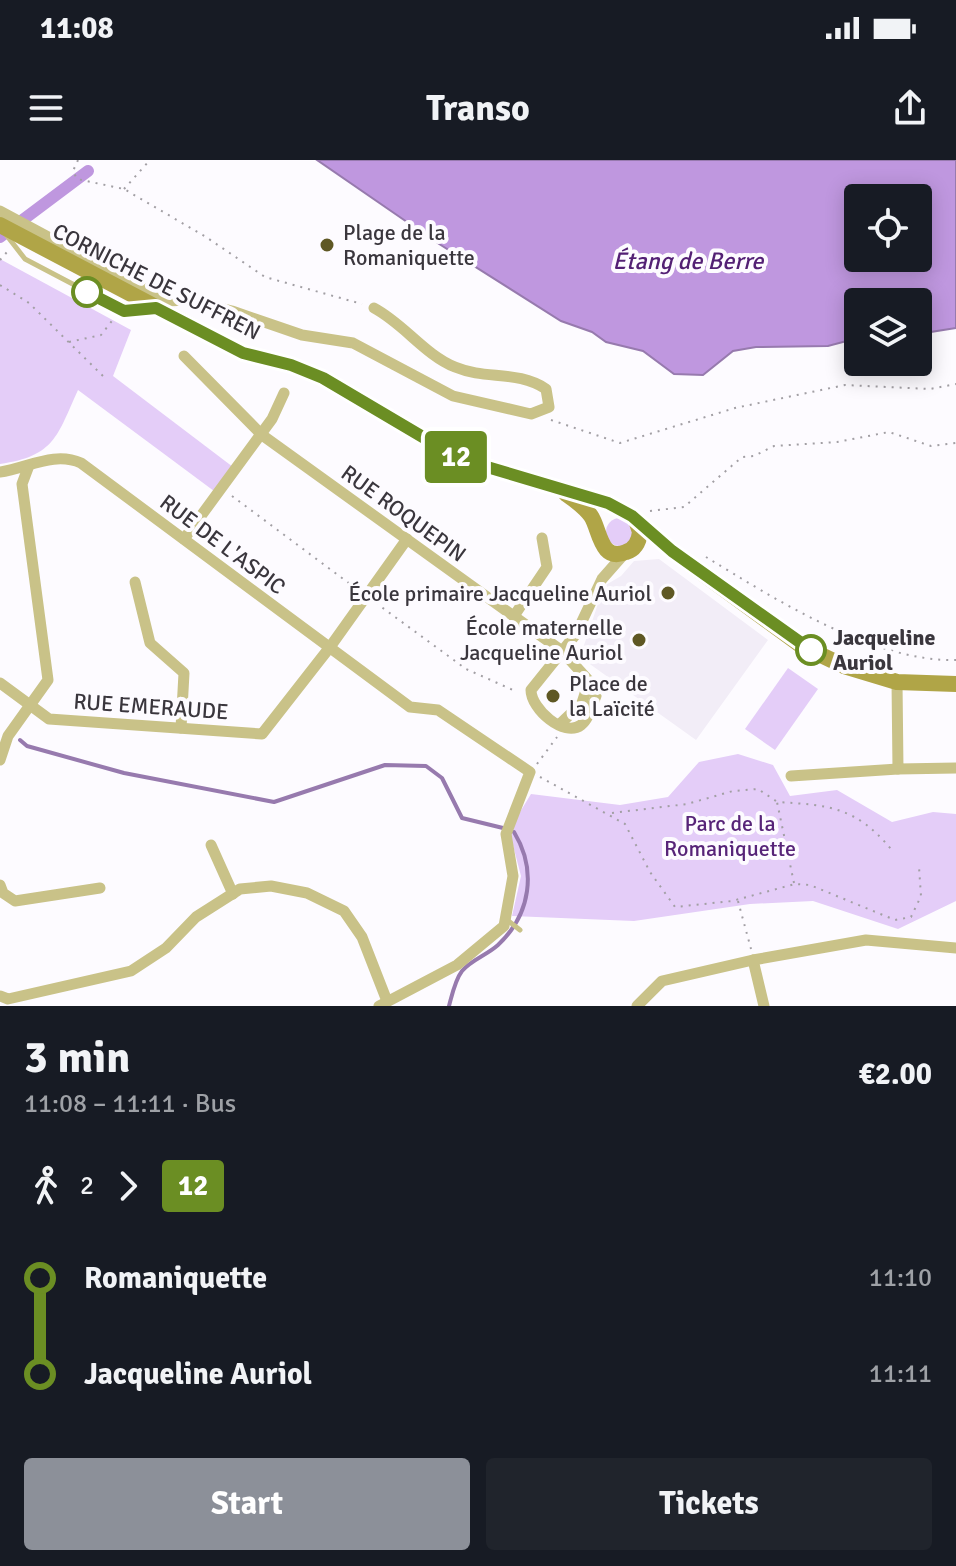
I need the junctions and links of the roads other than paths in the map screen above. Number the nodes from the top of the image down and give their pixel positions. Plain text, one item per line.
1 (0, 211) edge
2 (0, 225) edge
3 (162, 304) junction
4 (374, 308) road end
5 (184, 356) dead end
6 (284, 393) dead end
7 (262, 435) junction
8 (28, 468) junction
9 (0, 472) edge
10 (557, 487) junction
11 (640, 515) junction
12 (542, 538) dead end
13 (599, 538) junction
14 (184, 539) junction
15 (407, 539) junction
16 (629, 550) junction
17 (672, 551) junction
18 (602, 579) junction
19 (135, 582) dead end
20 (514, 616) junction
21 (330, 647) junction
22 (562, 651) junction
23 (897, 682) junction
24 (0, 683) edge
25 (956, 684) edge
26 (30, 704) junction
27 (181, 728) junction
28 (0, 760) edge
29 (956, 768) edge
30 (898, 769) junction
31 (791, 776) dead end
32 (211, 845) dead end
33 (0, 885) edge
34 (100, 888) dead end
35 (233, 894) junction
36 (505, 919) junction
37 (520, 930) dead end
38 (956, 948) edge
39 (753, 960) junction
40 (4, 1000) edge
41 (383, 1004) edge
42 (637, 1006) edge
43 (764, 1006) edge

1 - 3 street
2 - 3 main road, CORNICHE DE SUFFREN
2 - 3 lane
3 - 4 street
3 - 10 main road, CORNICHE DE SUFFREN
5 - 7 street, RUE ROQUEPIN
6 - 7 street
7 - 14 street
7 - 15 street, RUE ROQUEPIN
8 - 9 street, RUE DE L'ASPIC
8 - 14 street, RUE DE L'ASPIC
8 - 26 street
10 - 11 main road, CORNICHE DE SUFFREN
10 - 13 main road, CORNICHE DE SUFFREN
11 - 13 main road
11 - 16 main road
11 - 17 main road, CORNICHE DE SUFFREN
12 - 20 street
13 - 16 main road
13 - 18 street
14 - 21 street, RUE DE L'ASPIC
15 - 20 street, RUE ROQUEPIN
15 - 21 street
16 - 17 main road
16 - 18 street
17 - 23 main road, CORNICHE DE SUFFREN
18 - 22 street
19 - 27 street
20 - 22 street, RUE ROQUEPIN
21 - 27 street, RUE EMERAUDE
21 - 36 street, RUE DE L'ASPIC
22 - 22 street, RUE ROQUEPIN
23 - 25 main road, CORNICHE DE SUFFREN
23 - 30 street
24 - 26 street, RUE EMERAUDE
26 - 27 street, RUE EMERAUDE
26 - 28 street
29 - 30 street
30 - 31 street
32 - 35 street
33 - 34 street
35 - 40 street
35 - 41 street
36 - 37 lane
36 - 41 street
38 - 39 street
39 - 42 street
39 - 43 street

